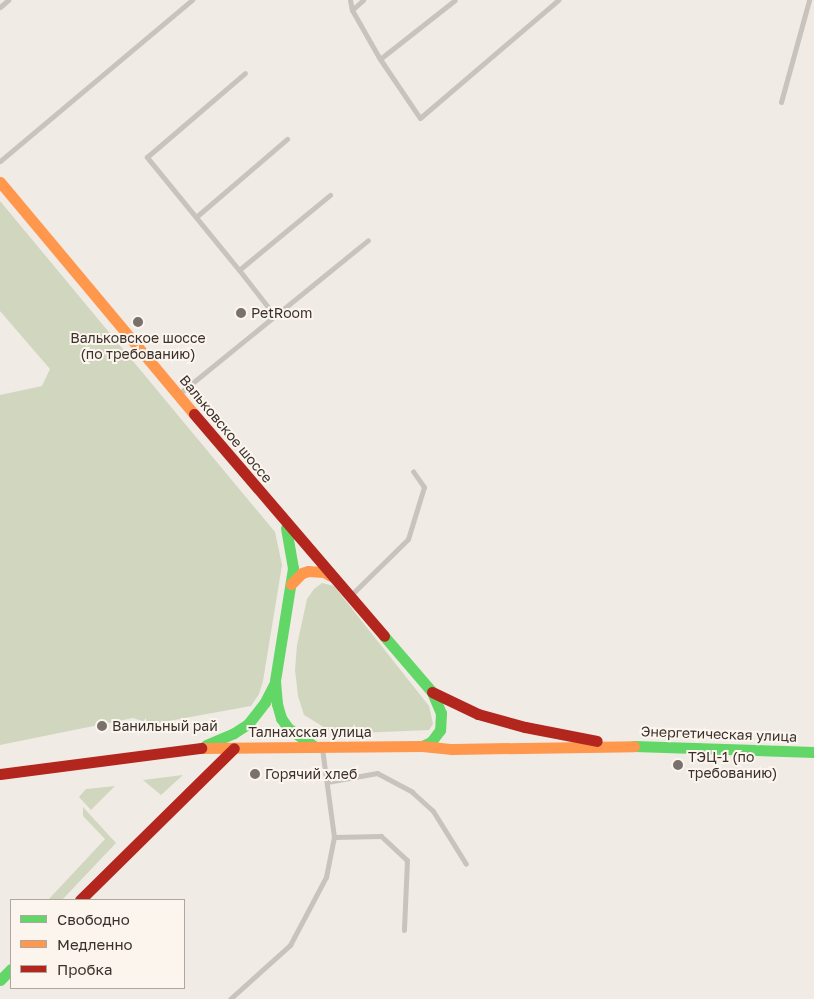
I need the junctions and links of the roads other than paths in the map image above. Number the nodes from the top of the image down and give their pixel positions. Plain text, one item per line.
1 (8, 0) edge
2 (192, 0) edge
3 (350, 0) edge
4 (363, 0) edge
5 (455, 0) edge
6 (558, 0) edge
7 (809, 0) edge
8 (0, 7) edge
9 (352, 10) junction
10 (380, 59) junction
11 (245, 73) dead end
12 (781, 102) dead end
13 (287, 139) dead end
14 (0, 161) edge
15 (0, 182) edge
16 (330, 195) dead end
17 (196, 217) junction
18 (368, 240) dead end
19 (239, 270) junction
20 (275, 316) junction
21 (178, 394) junction
22 (413, 471) dead end
23 (284, 521) junction
24 (331, 576) junction
25 (291, 584) junction
26 (350, 596) junction
27 (275, 681) junction
28 (432, 692) junction
29 (422, 746) junction
30 (622, 746) junction
31 (319, 747) junction
32 (200, 748) junction
33 (234, 748) junction
34 (814, 752) edge
35 (0, 774) edge
36 (327, 782) junction
37 (334, 837) junction
38 (466, 864) dead end
39 (81, 899) edge
40 (404, 930) dead end
41 (10, 970) edge
42 (0, 980) edge
43 (230, 999) edge

1 - 8 lane
2 - 14 lane
3 - 9 lane
4 - 9 lane
5 - 10 lane
6 - 10 lane
7 - 12 lane
9 - 10 lane
11 - 17 lane
13 - 17 lane
15 - 21 main road, Вальковское шоссе
16 - 19 lane
17 - 19 lane
18 - 20 lane
19 - 20 lane
20 - 21 lane
21 - 23 main road, Вальковское шоссе
22 - 26 lane
23 - 24 main road, Вальковское шоссе
23 - 25 main road
24 - 25 main road
24 - 26 main road, Вальковское шоссе
25 - 27 main road
26 - 28 main road, Вальковское шоссе
27 - 31 main road
27 - 32 main road
28 - 29 main road, Вальковское шоссе
28 - 30 main road, Вальковское шоссе
29 - 30 main road, Талнахская улица
29 - 31 main road, Талнахская улица
30 - 34 main road, Энергетическая улица
31 - 33 main road, Талнахская улица
31 - 36 lane
32 - 33 main road, Талнахская улица
32 - 35 main road, Талнахская улица
33 - 39 main road
36 - 37 lane
36 - 38 lane
37 - 40 lane
37 - 43 lane
41 - 42 main road

